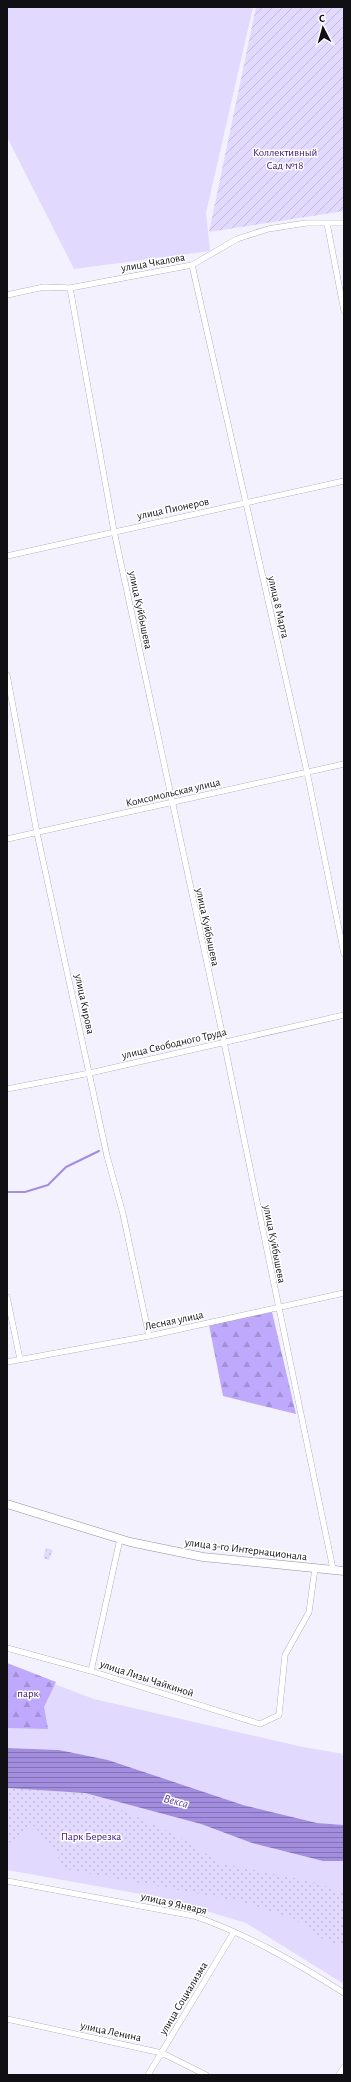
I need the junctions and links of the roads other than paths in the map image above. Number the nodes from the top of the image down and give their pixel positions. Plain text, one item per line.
1 (327, 223) junction
2 (344, 223) edge
3 (192, 265) junction
4 (70, 288) junction
5 (7, 295) edge
6 (344, 311) edge
7 (344, 481) edge
8 (245, 503) junction
9 (114, 531) junction
10 (7, 556) edge
11 (7, 675) edge
12 (344, 764) edge
13 (307, 772) junction
14 (171, 803) junction
15 (37, 833) junction
16 (7, 839) edge
17 (344, 954) edge
18 (344, 1015) edge
19 (224, 1042) junction
20 (90, 1073) junction
21 (7, 1089) edge
22 (344, 1293) edge
23 (7, 1298) edge
24 (277, 1308) junction
25 (149, 1336) junction
26 (20, 1359) junction
27 (7, 1362) edge
28 (7, 1504) edge
29 (120, 1539) junction
30 (315, 1568) junction
31 (332, 1569) junction
32 (344, 1571) edge
33 (7, 1648) edge
34 (91, 1671) junction
35 (7, 1881) edge
36 (234, 1932) junction
37 (344, 1993) edge
38 (7, 2019) edge
39 (162, 2053) junction
40 (344, 2067) edge
41 (148, 2075) edge
42 (206, 2075) edge
43 (339, 2075) edge

1 - 2 street, улица Чкалова
1 - 3 street, улица Чкалова
1 - 6 street
3 - 4 street, улица Чкалова
3 - 8 street, улица 8 Марта
4 - 5 street, улица Чкалова
4 - 9 street, улица Куйбышева
7 - 8 street, улица Пионеров
8 - 9 street, улица Пионеров
8 - 13 street, улица 8 Марта
9 - 10 street, улица Пионеров
9 - 14 street, улица Куйбышева
11 - 15 street, улица Кирова
12 - 13 street, Комсомольская улица
13 - 14 street, Комсомольская улица
13 - 17 street, улица 8 Марта
14 - 15 street, Комсомольская улица
14 - 19 street, улица Куйбышева
15 - 16 street, Комсомольская улица
15 - 20 street, улица Кирова
18 - 19 street, улица Свободного Труда
19 - 20 street, улица Свободного Труда
19 - 24 street, улица Куйбышева
20 - 21 street, улица Свободного Труда
20 - 25 street, улица Кирова
22 - 24 street, Лесная улица
23 - 26 street
24 - 25 street, Лесная улица
24 - 31 street, улица Куйбышева
25 - 26 street, Лесная улица
26 - 27 street, Лесная улица
28 - 29 main road, улица 3-го Интернационала
29 - 30 main road, улица 3-го Интернационала
29 - 34 street
30 - 31 main road, улица 3-го Интернационала
30 - 34 street, улица Лизы Чайкиной
31 - 32 main road, улица 3-го Интернационала
33 - 34 street, улица Лизы Чайкиной
35 - 36 street, улица 9 Января
36 - 37 street, улица 9 Января
36 - 39 street, улица Социализма
38 - 39 street, улица Ленина
39 - 41 street, улица Социализма
39 - 42 street, улица Ленина
40 - 43 street

